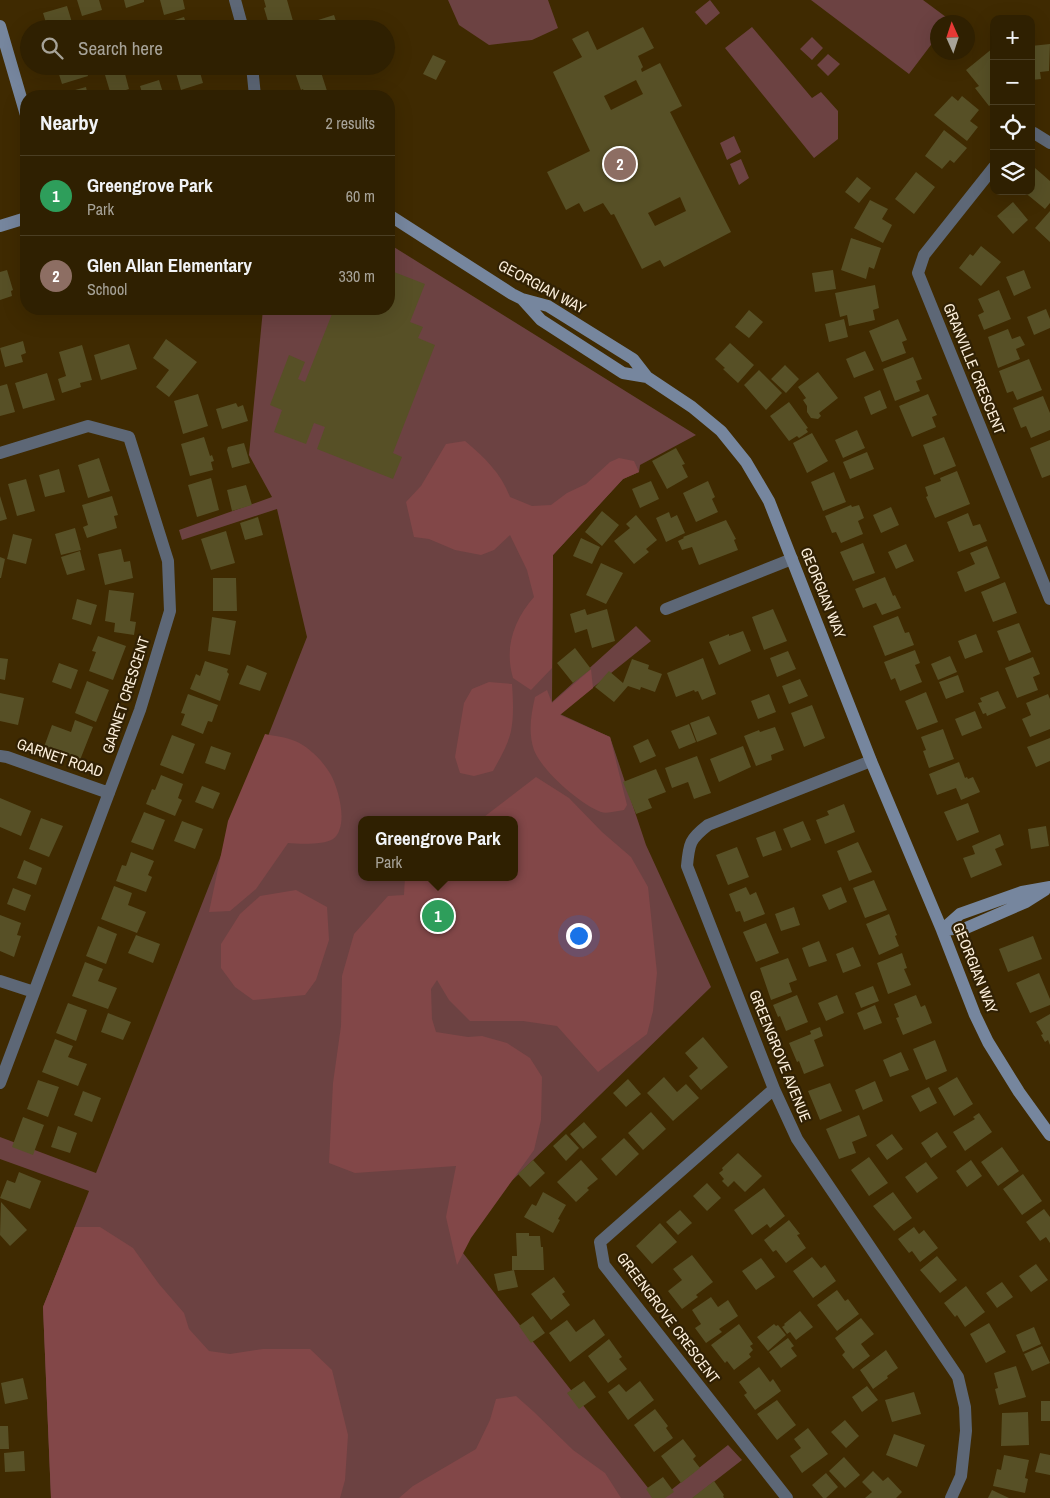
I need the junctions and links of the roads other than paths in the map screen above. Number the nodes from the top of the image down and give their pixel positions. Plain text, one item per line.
1 (235, 0) edge
2 (241, 20) edge
3 (0, 26) edge
4 (253, 75) edge
5 (254, 90) edge
6 (20, 94) edge
7 (1035, 134) edge
8 (1050, 143) edge
9 (990, 172) edge
10 (395, 218) edge
11 (20, 220) edge
12 (0, 226) edge
13 (0, 453) edge
14 (792, 559) junction
15 (1050, 599) edge
16 (666, 609) dead end
17 (0, 756) edge
18 (871, 761) junction
19 (109, 793) junction
20 (1049, 888) edge
21 (942, 930) junction
22 (0, 981) edge
23 (34, 992) junction
24 (0, 1083) edge
25 (774, 1089) junction
26 (1050, 1135) edge
27 (787, 1498) edge
28 (951, 1498) edge

1 - 2 street
3 - 6 street
4 - 5 street
7 - 8 street
9 - 15 street, GRANVILLE CRESCENT
10 - 14 street, GEORGIAN WAY
11 - 12 street
13 - 19 street, GARNET CRESCENT
14 - 16 street
14 - 18 street, GEORGIAN WAY
17 - 19 street, GARNET ROAD
18 - 21 street, GEORGIAN WAY
18 - 25 street, GREENGROVE AVENUE
19 - 23 street, GARNET CRESCENT
20 - 21 street
21 - 26 street, GEORGIAN WAY
22 - 23 street
23 - 24 street, GARNET CRESCENT
25 - 27 street, GREENGROVE CRESCENT
25 - 28 street, GREENGROVE AVENUE

